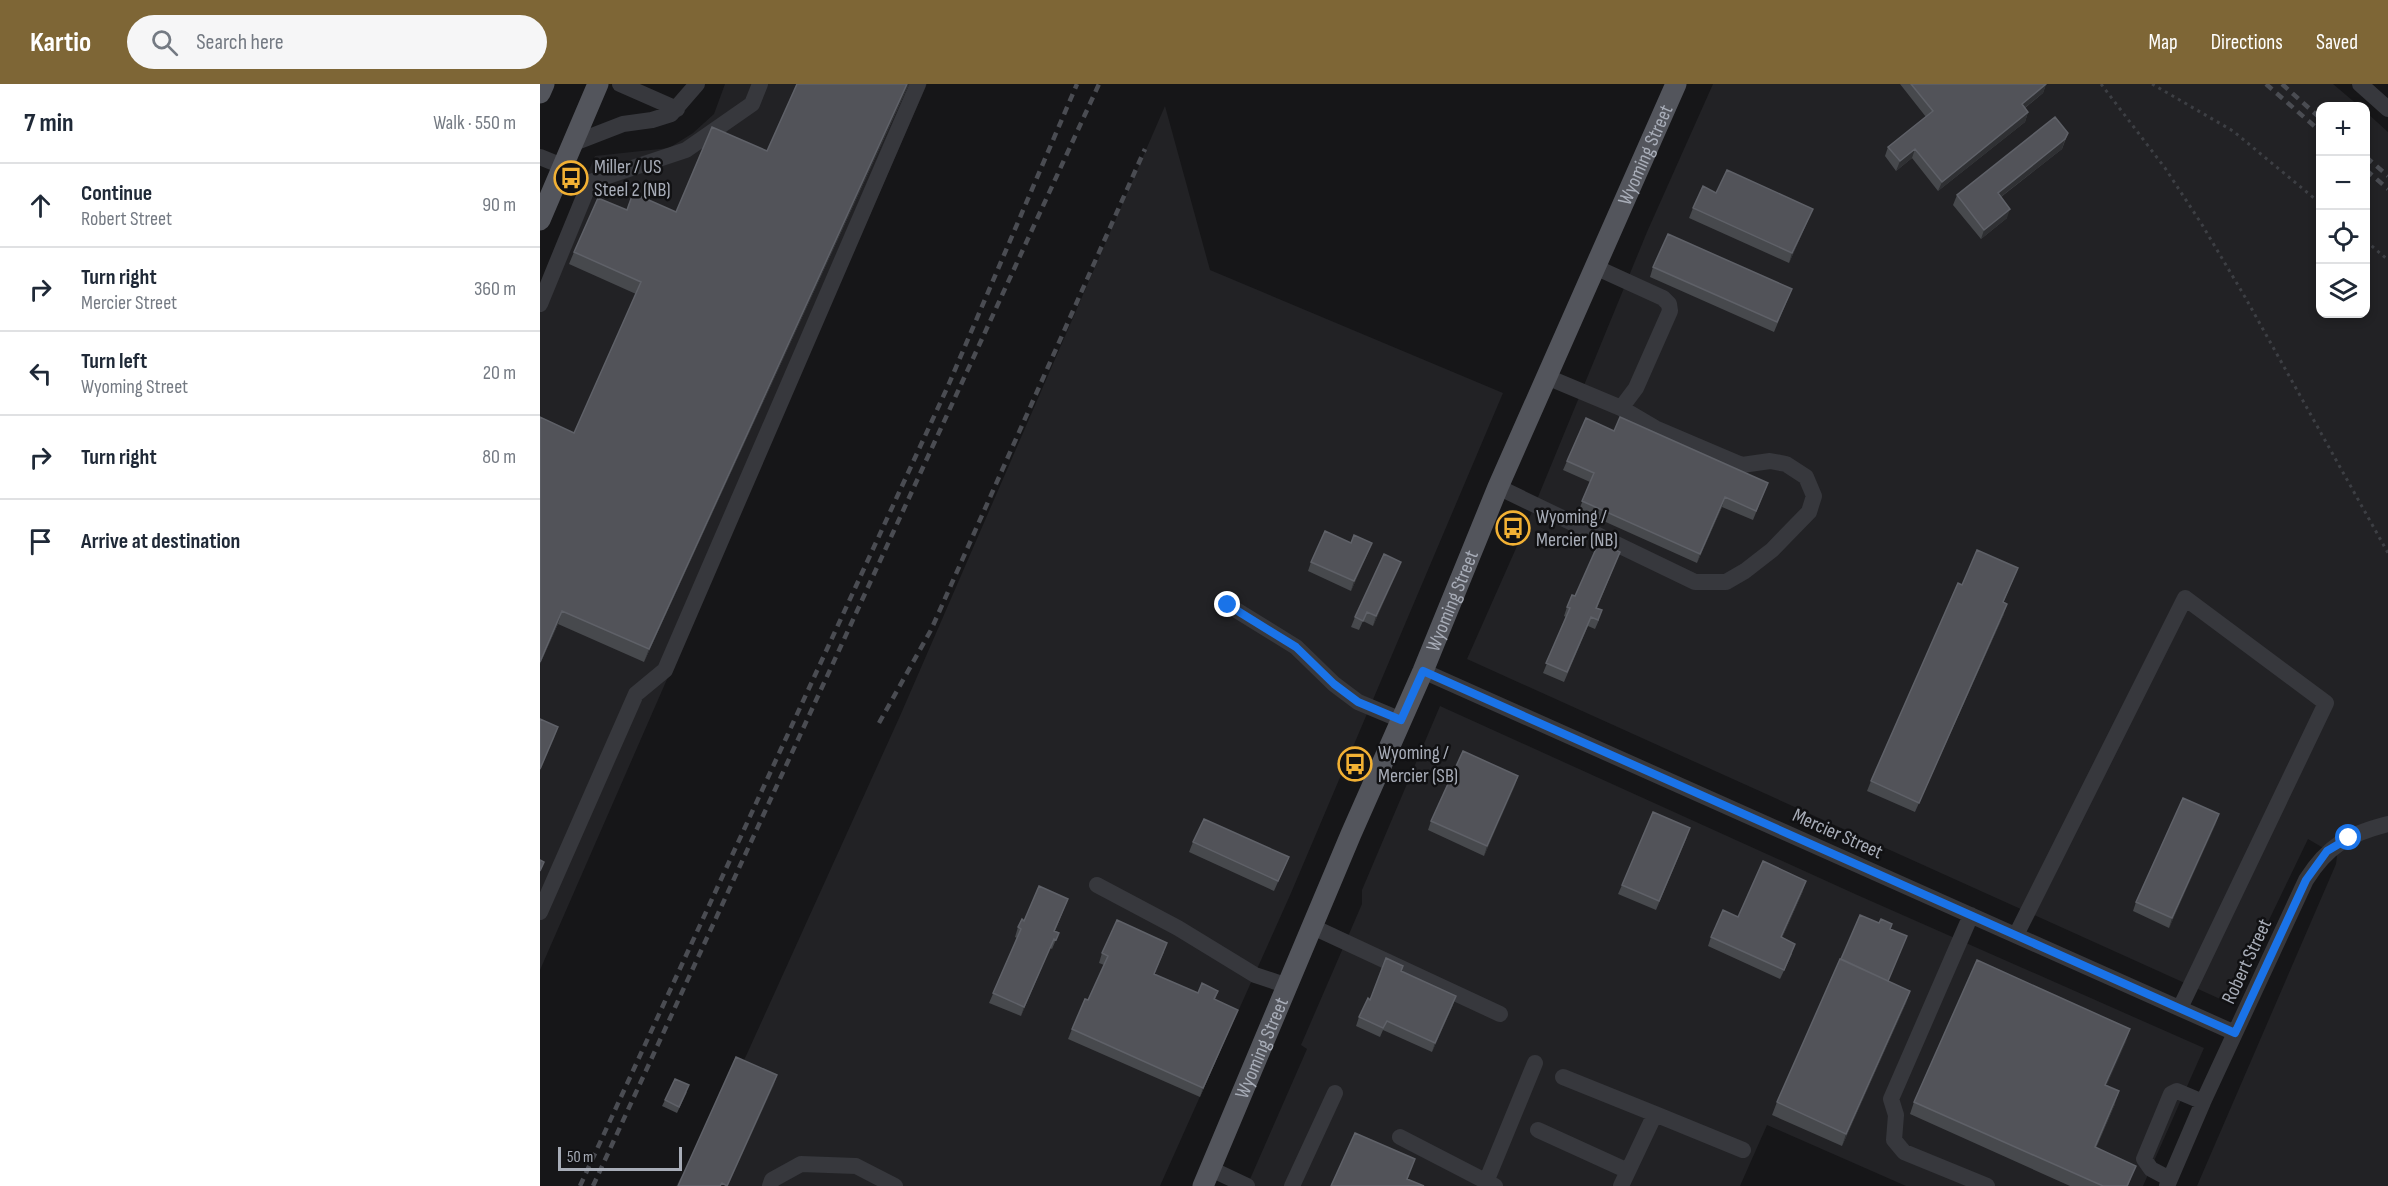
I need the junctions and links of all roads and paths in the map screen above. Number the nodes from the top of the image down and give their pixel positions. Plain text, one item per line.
1 (544, 84) edge
2 (598, 84) edge
3 (620, 84) edge
4 (697, 84) edge
5 (760, 84) edge
6 (918, 84) edge
7 (1676, 84) edge
8 (2101, 84) edge
9 (2152, 84) edge
10 (2360, 84) edge
11 (540, 93) edge
12 (677, 109) junction
13 (2388, 109) edge
14 (574, 143) junction
15 (540, 157) edge
16 (562, 166) junction
17 (2316, 200) edge
18 (540, 219) edge
19 (2370, 244) edge
20 (2388, 260) edge
21 (1595, 267) junction
22 (540, 304) edge
23 (1547, 377) junction
24 (1621, 408) junction
25 (1498, 487) junction
26 (2388, 553) edge
27 (1228, 605) dead end
28 (1423, 671) junction
29 (1401, 720) junction
30 (2388, 824) edge
31 (1097, 885) dead end
32 (540, 912) edge
33 (1971, 915) junction
34 (1313, 927) junction
35 (2016, 935) junction
36 (1288, 986) junction
37 (2180, 1008) junction
38 (1500, 1014) dead end
39 (2235, 1033) junction
40 (1534, 1063) dead end
41 (1563, 1077) dead end
42 (1335, 1093) dead end
43 (2203, 1102) junction
44 (1655, 1114) junction
45 (1538, 1130) dead end
46 (1400, 1137) dead end
47 (1743, 1150) dead end
48 (1207, 1177) edge
49 (1625, 1178) edge
50 (2169, 1182) edge
51 (1491, 1184) edge
52 (770, 1186) edge
53 (895, 1186) edge
54 (1247, 1186) edge
55 (1292, 1186) edge
56 (1987, 1186) edge

1 - 11 main road
2 - 14 main road
3 - 12 street
4 - 12 street
5 - 22 street
6 - 32 street
7 - 21 main road, Wyoming Street
8 - 26 path
9 - 17 path
10 - 13 street
12 - 14 street
14 - 16 main road
15 - 16 street
16 - 18 main road
19 - 20 path
21 - 23 main road, Wyoming Street
21 - 24 street
23 - 24 street
23 - 25 main road, Wyoming Street
24 - 25 street
25 - 28 main road, Wyoming Street
27 - 29 street
28 - 29 main road, Wyoming Street
28 - 33 street, Mercier Street
29 - 34 main road, Wyoming Street
30 - 39 street, Robert Street
31 - 36 street
33 - 35 street, Mercier Street
33 - 56 street
34 - 36 main road, Wyoming Street
34 - 38 street
35 - 37 street, Mercier Street
35 - 37 street
36 - 48 main road, Wyoming Street
37 - 39 street, Mercier Street
39 - 43 street, Robert Street
40 - 51 street
41 - 44 street
42 - 55 street
43 - 50 street, Robert Street
43 - 50 street
44 - 47 street
44 - 49 street
45 - 49 street
46 - 51 street
48 - 54 street
52 - 53 street

